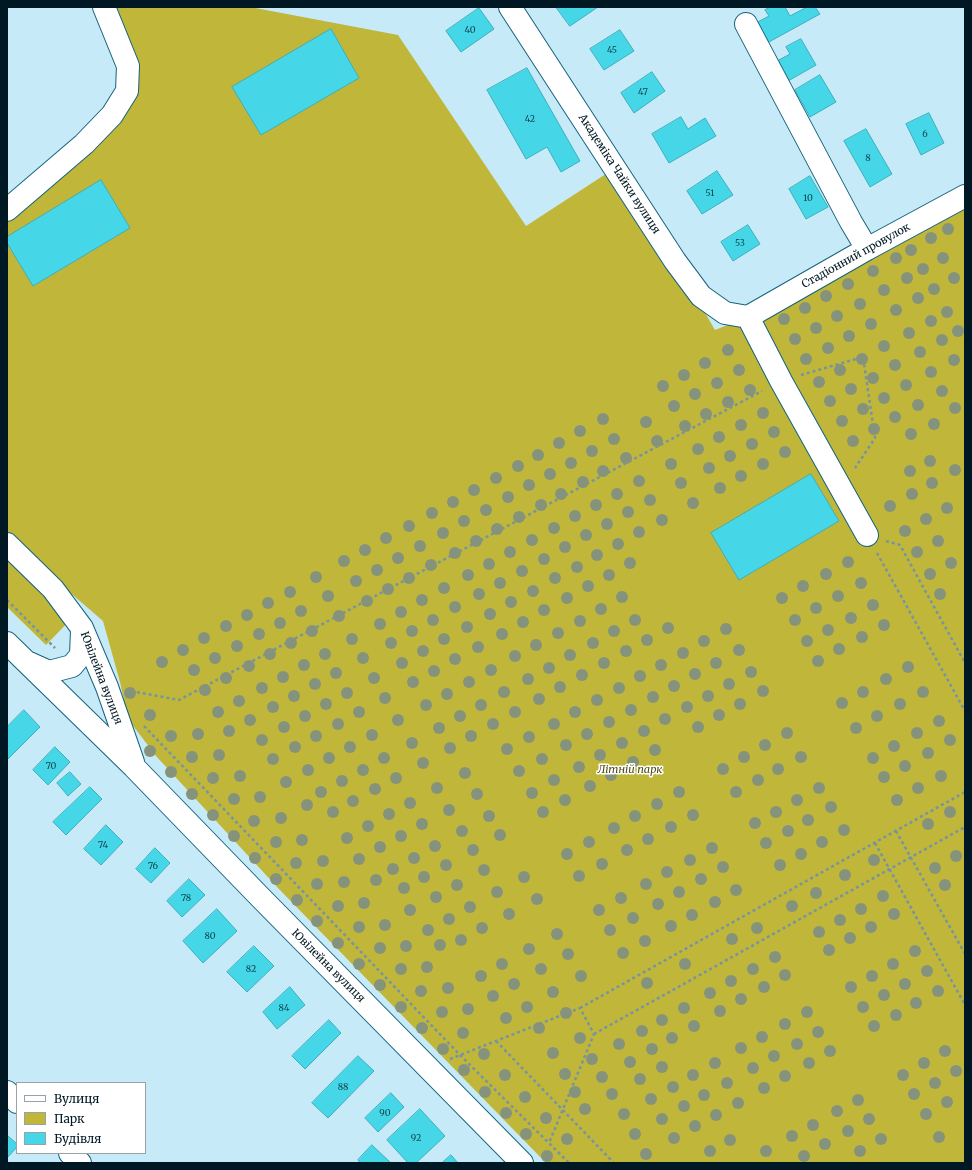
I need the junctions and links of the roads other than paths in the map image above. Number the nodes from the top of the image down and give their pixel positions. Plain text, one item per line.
1 (104, 7) edge
2 (510, 7) edge
3 (746, 24) dead end
4 (965, 196) edge
5 (7, 210) edge
6 (867, 249) junction
7 (748, 317) junction
8 (867, 535) road end
9 (7, 544) edge
10 (82, 628) junction
11 (7, 643) edge
12 (26, 662) junction
13 (134, 767) junction
14 (7, 1092) edge
15 (16, 1101) edge
16 (71, 1154) edge
17 (80, 1163) edge
18 (522, 1163) edge

1 - 5 street
2 - 7 street, Академіка Чайки вулиця
3 - 6 street
4 - 6 street, Стадіонний провулок
6 - 7 street, Стадіонний провулок
7 - 8 street
9 - 10 street, Ювілейна вулиця
10 - 12 street
10 - 13 street, Ювілейна вулиця
11 - 12 street, Ювілейна вулиця
12 - 13 street, Ювілейна вулиця
13 - 18 street, Ювілейна вулиця
14 - 15 street
16 - 17 street

